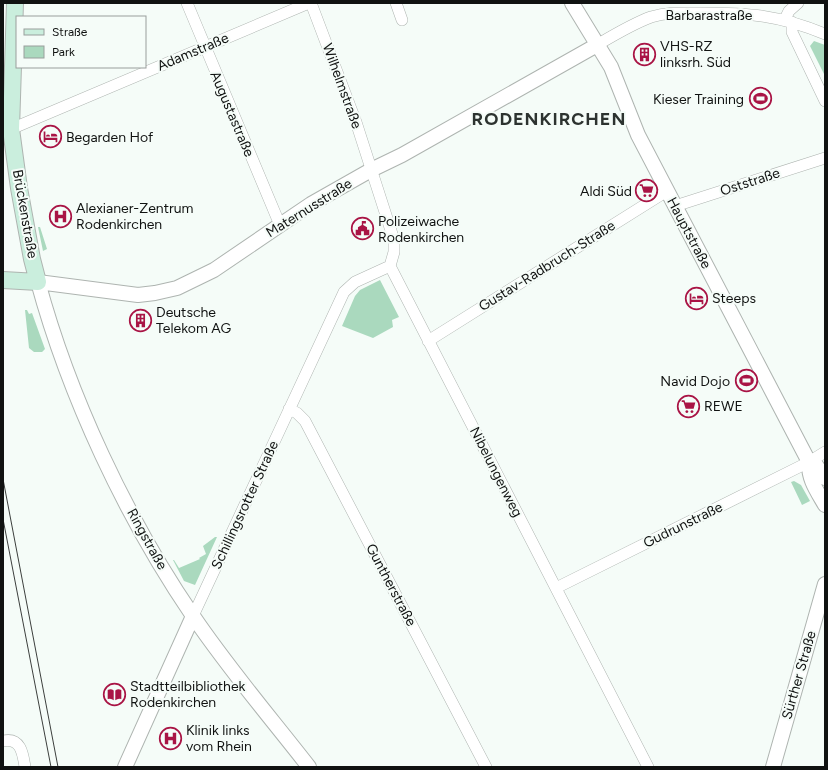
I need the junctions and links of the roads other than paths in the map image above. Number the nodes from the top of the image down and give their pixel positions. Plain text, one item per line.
1 (15, 3) edge
2 (187, 3) edge
3 (310, 3) edge
4 (396, 3) edge
5 (572, 3) edge
6 (798, 3) edge
7 (402, 20) dead end
8 (789, 20) junction
9 (825, 34) edge
10 (597, 45) junction
11 (204, 48) junction
12 (825, 101) edge
13 (11, 129) junction
14 (825, 158) edge
15 (371, 170) junction
16 (667, 191) junction
17 (675, 206) junction
18 (280, 225) junction
19 (390, 266) junction
20 (3, 280) edge
21 (38, 282) junction
22 (428, 341) junction
23 (289, 409) junction
24 (825, 452) edge
25 (809, 462) junction
26 (825, 478) edge
27 (825, 505) edge
28 (825, 584) edge
29 (556, 588) junction
30 (193, 616) junction
31 (3, 741) edge
32 (26, 767) edge
33 (124, 767) edge
34 (309, 767) edge
35 (486, 767) edge
36 (648, 767) edge
37 (773, 767) edge

1 - 13 main road, Brückenstraße
2 - 11 street, Augustastraße
3 - 11 street, Adamstraße
3 - 15 street, Wilhelmstraße
4 - 7 street
5 - 10 street, Hauptstraße
6 - 8 street
8 - 9 street, Barbarastraße
8 - 10 street, Barbarastraße
8 - 12 street
10 - 15 street, Maternusstraße
10 - 16 street, Hauptstraße
11 - 13 street, Adamstraße
11 - 18 street, Augustastraße
13 - 21 main road, Brückenstraße
14 - 17 street, Oststraße
15 - 18 street, Maternusstraße
15 - 19 street
16 - 17 street, Hauptstraße
16 - 22 street, Gustav-Radbruch-Straße
17 - 25 street, Hauptstraße
18 - 21 street, Maternusstraße
19 - 22 street, Nibelungenweg
19 - 23 street, Schillingsrotter Straße
20 - 21 main road, Maternusstraße
21 - 30 street, Ringstraße
22 - 29 street, Nibelungenweg
23 - 30 street, Schillingsrotter Straße
23 - 35 street, Guntherstraße
24 - 25 street, Gudrunstraße
25 - 26 street, Hauptstraße
25 - 27 street, Hauptstraße
25 - 29 street, Gudrunstraße
28 - 37 street, Sürther Straße
29 - 36 street, Nibelungenweg
30 - 33 street, Schillingsrotter Straße
30 - 34 street, Ringstraße
31 - 32 street

